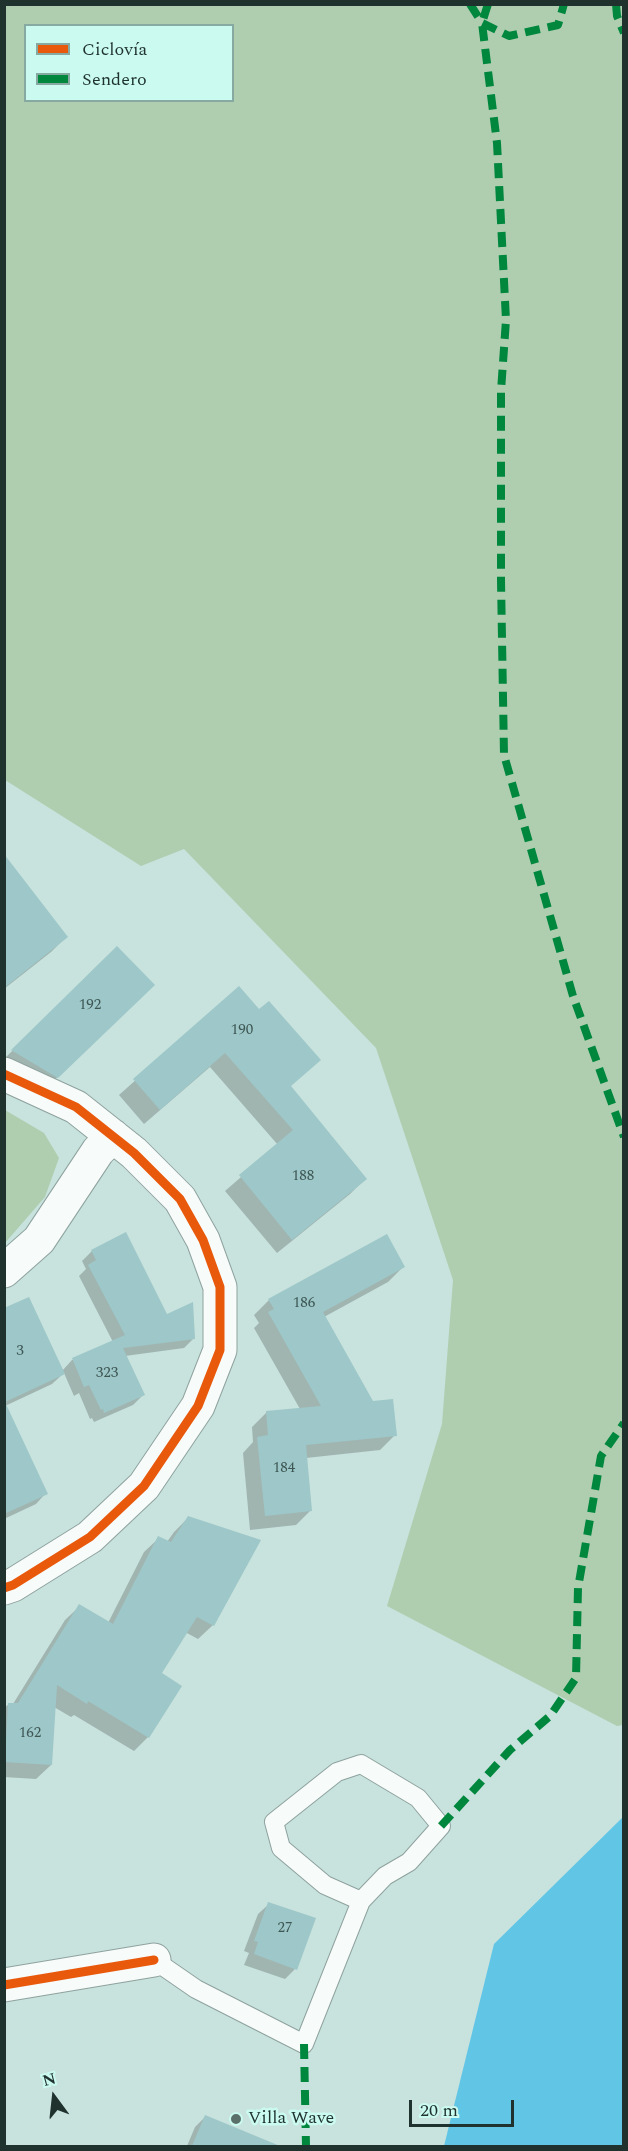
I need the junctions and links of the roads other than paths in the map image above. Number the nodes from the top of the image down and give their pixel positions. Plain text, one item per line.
1 (4, 1074) edge
2 (113, 1136) junction
3 (4, 1271) edge
4 (4, 1588) edge
5 (361, 1901) junction
6 (154, 1960) joint
7 (4, 1985) edge

1 - 2 street
2 - 3 street
2 - 4 street
5 - 5 lane
5 - 6 lane
6 - 7 street

